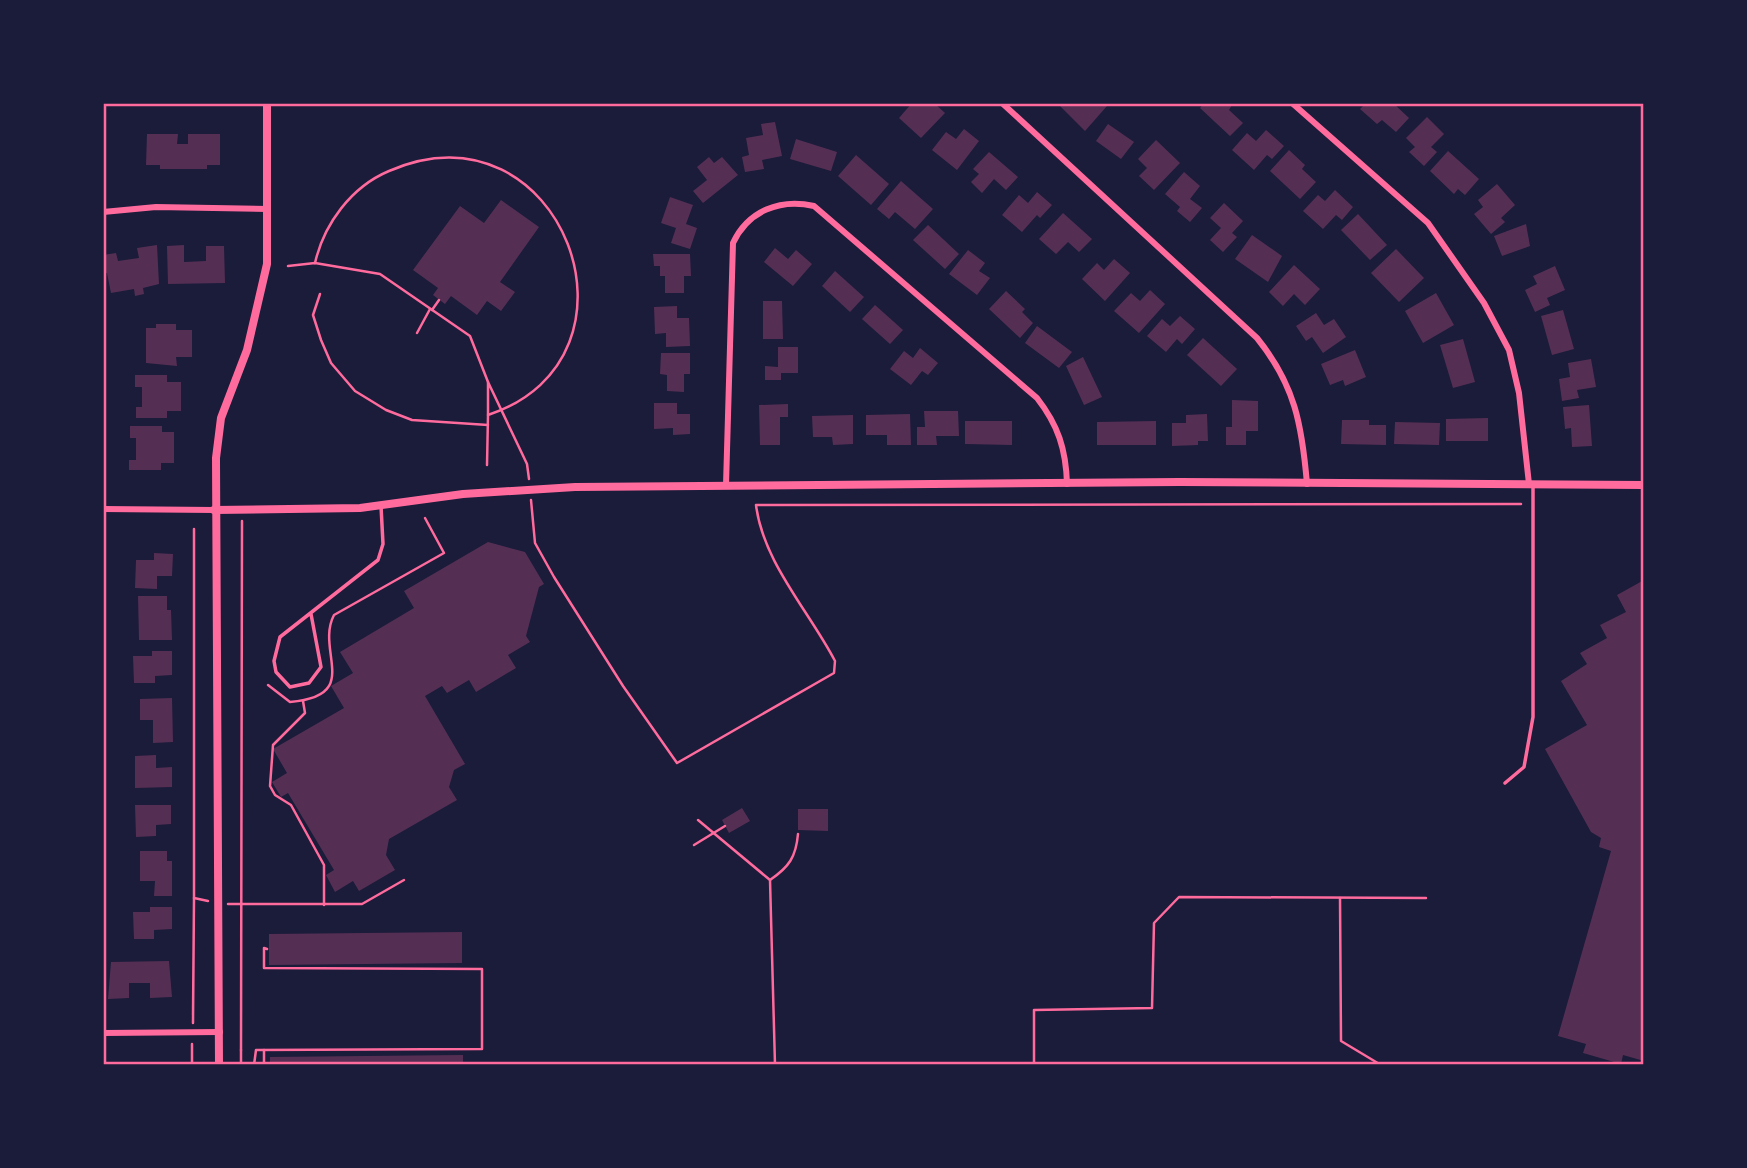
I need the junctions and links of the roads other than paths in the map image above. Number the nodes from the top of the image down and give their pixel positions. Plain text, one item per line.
1 (267, 103) edge
2 (1002, 103) edge
3 (1292, 103) edge
4 (268, 209) junction
5 (103, 212) edge
6 (1067, 484) junction
7 (1307, 484) junction
8 (1531, 484) junction
9 (726, 485) junction
10 (1644, 485) edge
11 (381, 506) junction
12 (103, 509) edge
13 (214, 510) junction
14 (311, 614) junction
15 (1505, 783) dead end
16 (103, 1032) edge
17 (219, 1032) junction
18 (219, 1065) edge

1 - 4 street
2 - 7 street
3 - 8 street
4 - 5 street
4 - 13 street
6 - 7 street
6 - 9 street
6 - 9 street
7 - 8 street
8 - 10 street
8 - 15 lane
9 - 11 street
11 - 13 street
11 - 14 lane
12 - 13 street
13 - 17 street
14 - 14 lane
16 - 17 street
17 - 18 street

